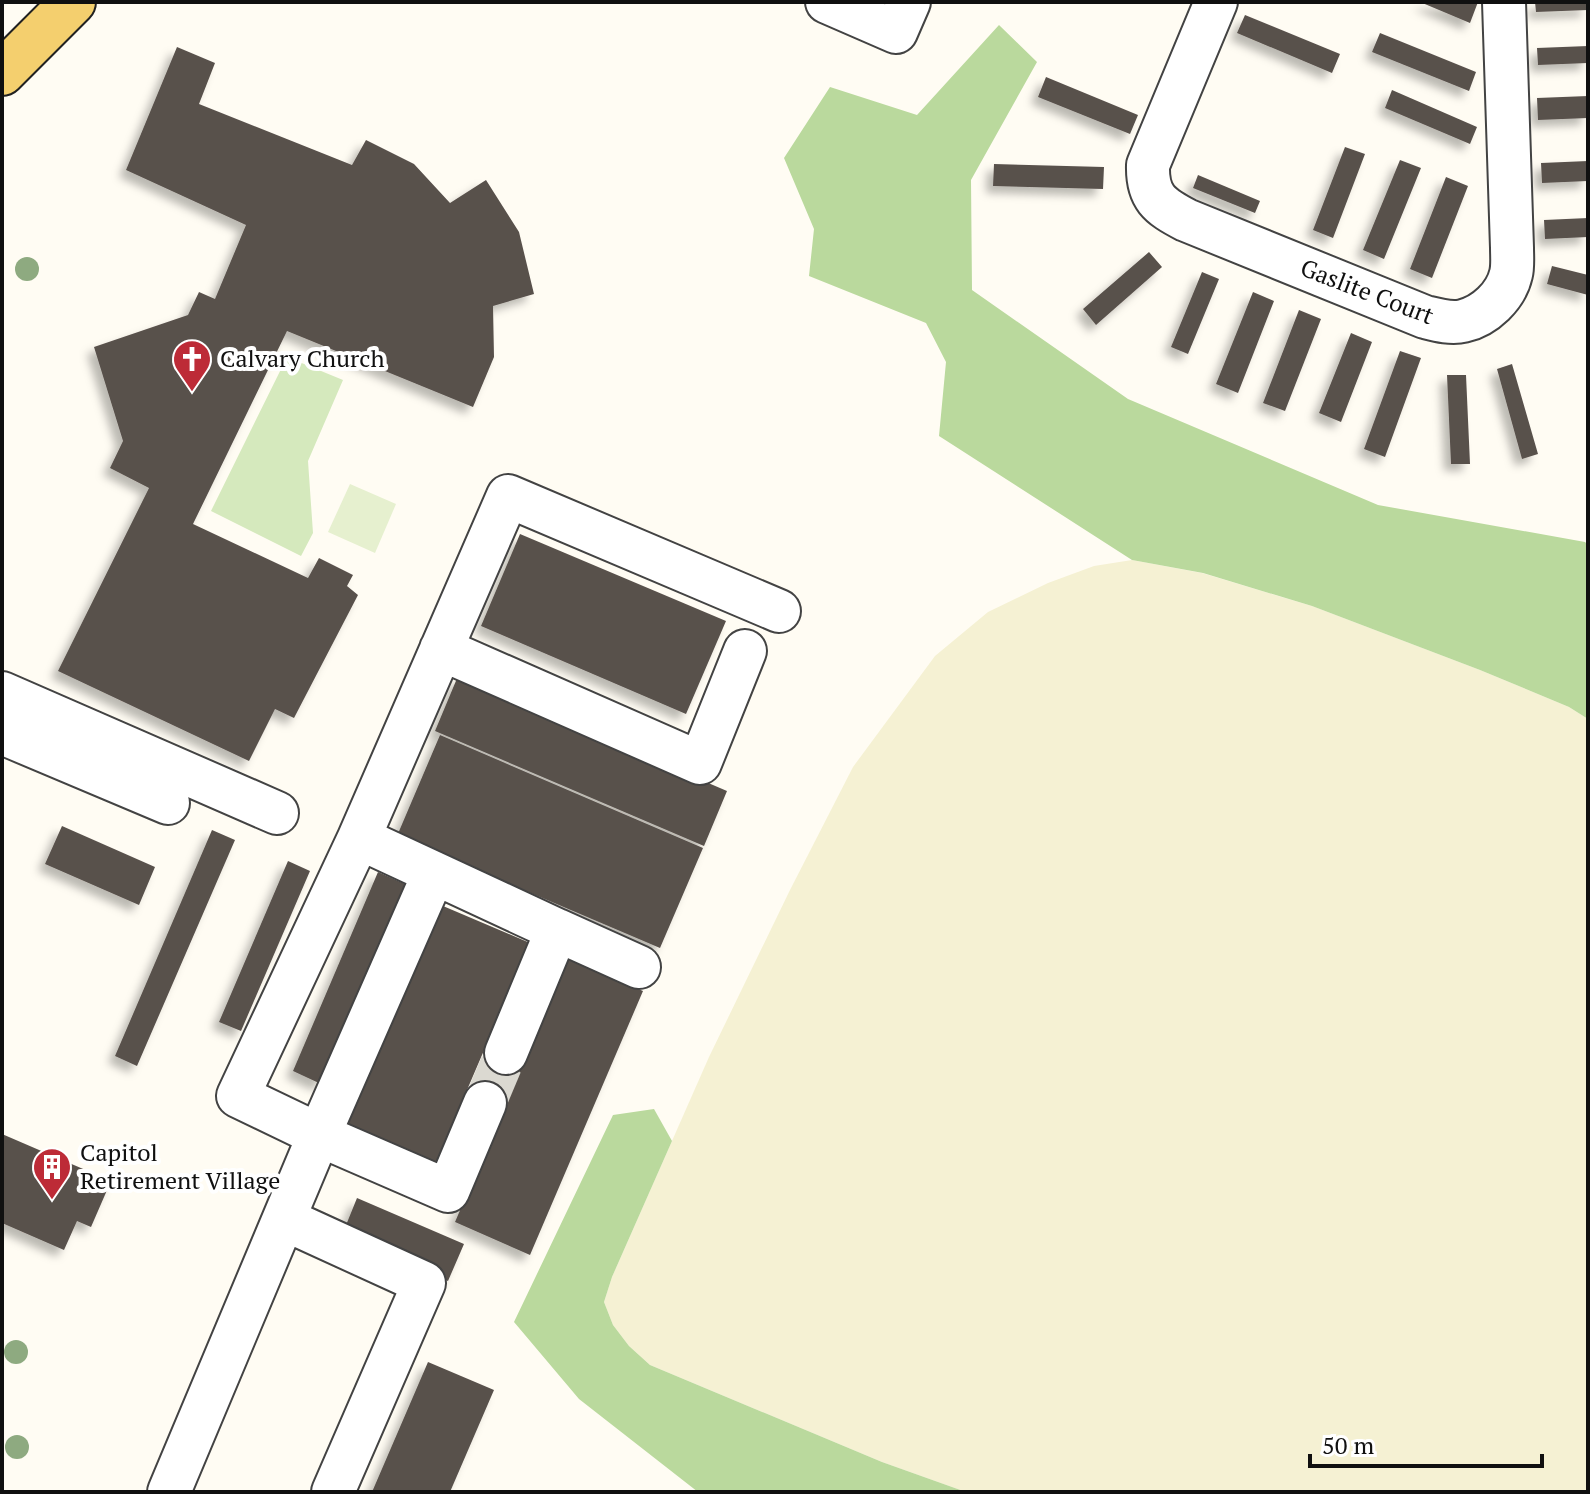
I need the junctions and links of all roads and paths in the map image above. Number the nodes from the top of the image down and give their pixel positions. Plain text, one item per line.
1 (73, 2) edge
2 (827, 2) edge
3 (909, 2) edge
4 (1216, 2) edge
5 (1504, 2) edge
6 (2, 73) edge
7 (779, 611) dead end
8 (441, 649) junction
9 (745, 651) dead end
10 (2, 693) edge
11 (2, 733) edge
12 (168, 803) dead end
13 (277, 813) dead end
14 (359, 838) junction
15 (434, 873) junction
16 (557, 930) junction
17 (639, 967) dead end
18 (506, 1053) tunnel mouth
19 (485, 1103) tunnel mouth
20 (319, 1135) junction
21 (284, 1219) junction
22 (169, 1492) edge
23 (333, 1492) edge

1 - 6 main road
2 - 3 street
4 - 5 street, Gaslite Court
7 - 8 street
8 - 9 street
8 - 14 street
10 - 13 street
11 - 12 street
14 - 15 street
14 - 20 street
15 - 16 street
15 - 20 street
16 - 17 street
16 - 18 street
19 - 20 street
20 - 21 street
21 - 22 street
21 - 23 street

